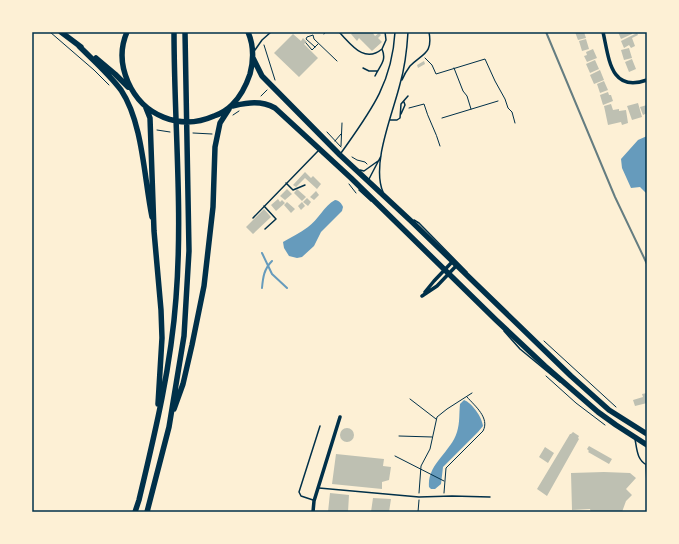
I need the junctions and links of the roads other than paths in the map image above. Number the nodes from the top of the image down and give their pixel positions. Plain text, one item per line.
1 (61, 32) edge
2 (127, 32) edge
3 (174, 32) edge
4 (185, 32) edge
5 (248, 32) edge
6 (271, 32) edge
7 (339, 32) edge
8 (385, 32) edge
9 (396, 32) edge
10 (408, 32) edge
11 (429, 32) edge
12 (603, 32) edge
13 (79, 46) junction
14 (382, 49) junction
15 (253, 55) junction
16 (363, 68) dead end
17 (377, 71) junction
18 (375, 76) dead end
19 (647, 80) edge
20 (401, 81) junction
21 (131, 90) junction
22 (408, 96) dead end
23 (404, 102) junction
24 (230, 107) junction
25 (146, 108) junction
26 (401, 114) junction
27 (390, 120) junction
28 (319, 149) junction
29 (382, 152) junction
30 (340, 155) junction
31 (379, 160) junction
32 (354, 168) junction
33 (349, 180) junction
34 (368, 181) junction
35 (286, 183) junction
36 (305, 185) dead end
37 (362, 189) junction
38 (385, 197) junction
39 (264, 206) junction
40 (405, 215) junction
41 (252, 218) dead end
42 (265, 229) dead end
43 (154, 231) junction
44 (421, 246) junction
45 (455, 263) junction
46 (447, 271) junction
47 (487, 295) junction
48 (340, 417) dead end
49 (158, 422) junction
50 (320, 426) dead end
51 (169, 427) junction
52 (647, 434) edge
53 (635, 438) junction
54 (647, 445) edge
55 (647, 465) edge
56 (647, 483) edge
57 (319, 488) junction
58 (490, 497) dead end
59 (314, 501) junction
60 (135, 512) edge
61 (147, 512) edge
62 (313, 512) edge

1 - 13 highway
2 - 21 highway
3 - 49 highway
4 - 51 highway
5 - 15 highway
6 - 15 lane
7 - 14 lane
8 - 14 lane
9 - 30 lane
10 - 20 lane
11 - 20 lane
12 - 19 street
13 - 21 highway
13 - 43 highway
14 - 17 lane
15 - 24 highway
15 - 30 highway
16 - 17 lane
17 - 18 lane
20 - 27 lane
21 - 25 highway
22 - 23 lane
23 - 26 lane
23 - 26 lane
24 - 25 highway
24 - 28 highway
24 - 51 highway
25 - 43 highway
26 - 27 lane
27 - 29 lane
28 - 33 highway
28 - 35 lane
29 - 31 lane
29 - 38 lane
30 - 32 highway
31 - 32 lane
31 - 34 lane
32 - 34 highway
33 - 37 highway
33 - 44 lane
34 - 37 lane
34 - 38 highway
35 - 36 lane
35 - 39 lane
37 - 44 highway
38 - 40 highway
39 - 41 lane
39 - 42 lane
40 - 45 highway
40 - 47 lane
43 - 49 highway
44 - 46 highway
45 - 46 street
45 - 47 highway
46 - 46 street
46 - 53 highway
47 - 52 highway
48 - 57 street
49 - 60 highway
50 - 59 lane
51 - 61 highway
53 - 54 highway
53 - 55 lane
55 - 56 lane
57 - 58 lane
57 - 59 street
59 - 62 street

